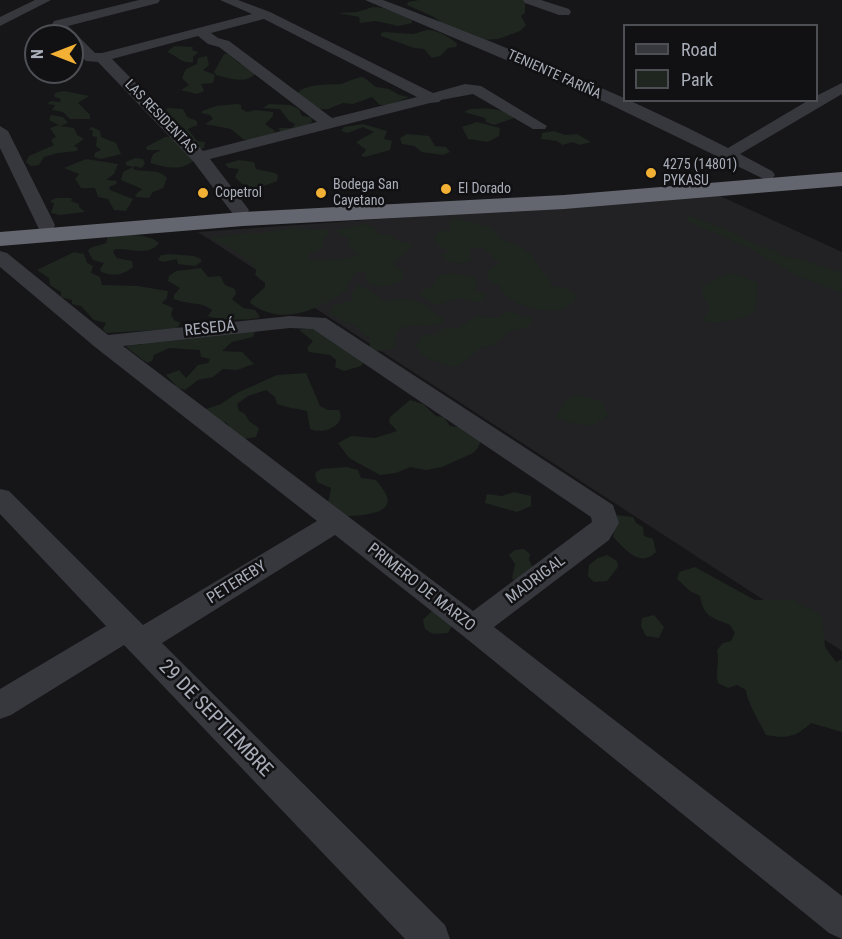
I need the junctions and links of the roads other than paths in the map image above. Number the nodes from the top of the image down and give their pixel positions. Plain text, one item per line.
1 (25, 0) edge
2 (45, 0) edge
3 (154, 0) edge
4 (226, 0) edge
5 (371, 0) edge
6 (529, 0) edge
7 (0, 12) edge
8 (564, 12) dead end
9 (265, 15) junction
10 (0, 22) edge
11 (59, 24) edge
12 (206, 30) junction
13 (84, 51) edge
14 (102, 57) junction
15 (842, 88) edge
16 (434, 99) junction
17 (330, 124) junction
18 (539, 126) dead end
19 (0, 131) edge
20 (729, 154) junction
21 (199, 157) junction
22 (842, 170) edge
23 (772, 179) junction
24 (842, 179) edge
25 (242, 214) junction
26 (46, 225) junction
27 (0, 229) edge
28 (0, 238) edge
29 (0, 257) edge
30 (103, 342) junction
31 (0, 498) edge
32 (335, 522) junction
33 (599, 532) joint
34 (472, 627) junction
35 (132, 635) junction
36 (0, 705) edge
37 (842, 920) edge
38 (431, 939) edge

1 - 7 street
2 - 10 street
3 - 11 street, LAS RESIDENTAS
4 - 9 street
5 - 20 street, TENIENTE FARIÑA
6 - 8 street
9 - 12 street
9 - 16 street
12 - 14 street
12 - 17 street
13 - 14 street, LAS RESIDENTAS
14 - 21 street, LAS RESIDENTAS
15 - 20 street
16 - 17 street
16 - 18 street
17 - 21 street
19 - 26 street
20 - 23 street, TENIENTE FARIÑA
21 - 25 street, LAS RESIDENTAS
22 - 23 highway
23 - 24 highway
23 - 25 highway
25 - 26 highway
25 - 28 highway
26 - 27 highway
29 - 30 street, PRIMERO DE MARZO
30 - 32 street, PRIMERO DE MARZO
30 - 33 street, RESEDÁ
31 - 35 street, 29 DE SEPTIEMBRE
32 - 34 street, PRIMERO DE MARZO
32 - 35 street, PETEREBY
33 - 34 street, MADRIGAL
34 - 37 street, PRIMERO DE MARZO
35 - 36 street, PETEREBY
35 - 38 street, 29 DE SEPTIEMBRE

